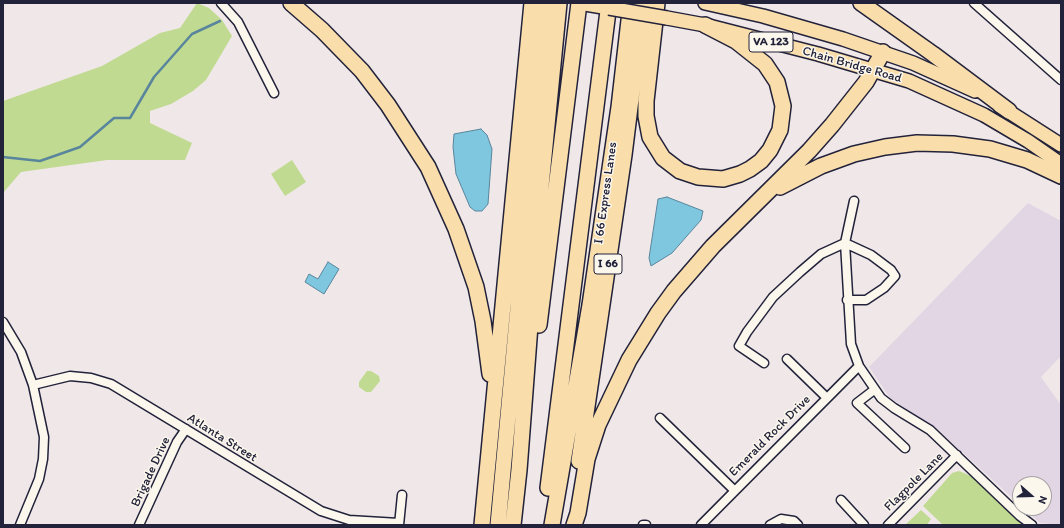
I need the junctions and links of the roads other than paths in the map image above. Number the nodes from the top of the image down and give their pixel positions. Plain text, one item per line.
1 (221, 3) edge
2 (292, 3) edge
3 (532, 3) edge
4 (545, 3) edge
5 (559, 3) edge
6 (631, 3) edge
7 (643, 3) edge
8 (657, 3) edge
9 (705, 3) edge
10 (861, 3) edge
11 (974, 3) edge
12 (578, 6) edge
13 (608, 11) edge
14 (705, 25) junction
15 (883, 52) junction
16 (874, 70) junction
17 (1061, 80) edge
18 (274, 93) dead end
19 (1008, 111) junction
20 (1061, 145) edge
21 (1061, 164) edge
22 (1061, 176) edge
23 (854, 201) dead end
24 (756, 203) junction
25 (845, 243) junction
26 (847, 300) junction
27 (3, 322) edge
28 (787, 359) dead end
29 (764, 363) dead end
30 (859, 366) junction
31 (33, 385) junction
32 (874, 390) junction
33 (826, 397) junction
34 (660, 418) dead end
35 (186, 429) junction
36 (491, 439) junction
37 (905, 448) dead end
38 (957, 455) junction
39 (519, 470) junction
40 (734, 490) junction
41 (402, 495) dead end
42 (841, 500) dead end
43 (399, 524) edge
44 (20, 525) edge
45 (139, 525) edge
46 (482, 525) edge
47 (498, 525) edge
48 (513, 525) edge
49 (544, 525) edge
50 (552, 525) edge
51 (568, 525) edge
52 (574, 525) edge
53 (701, 525) edge
54 (770, 525) edge
55 (798, 525) edge
56 (864, 525) edge
57 (888, 525) edge
58 (1032, 525) edge

1 - 18 street
2 - 36 highway
3 - 36 highway
4 - 47 highway
5 - 39 highway
6 - 50 highway, I 66 Express Lanes
7 - 51 highway, I 66
8 - 14 highway
9 - 15 main road, Chain Bridge Road / VA 123
10 - 19 highway
11 - 17 street
12 - 13 main road, Chain Bridge Road / VA 123
12 - 39 highway
13 - 14 main road, Chain Bridge Road / VA 123, bridge
13 - 49 highway
14 - 16 main road, Chain Bridge Road / VA 123
15 - 16 highway
15 - 19 main road, Chain Bridge Road / VA 123
16 - 21 main road, Chain Bridge Road / VA 123
16 - 24 highway
19 - 20 main road, Chain Bridge Road / VA 123
22 - 24 highway
23 - 25 street
24 - 52 highway
25 - 26 street
25 - 26 street
25 - 29 street
26 - 30 street
27 - 31 street
28 - 33 street
30 - 32 street
30 - 33 street, Emerald Rock Drive
31 - 35 street, Atlanta Street
31 - 44 street
32 - 37 street
32 - 38 street
33 - 40 street, Emerald Rock Drive
34 - 40 street
35 - 43 street, Atlanta Street
35 - 45 street, Brigade Drive
36 - 46 highway
38 - 57 street, Flagpole Lane
38 - 58 street
39 - 48 highway
40 - 53 street, Emerald Rock Drive
41 - 43 street
42 - 56 street
54 - 55 street

